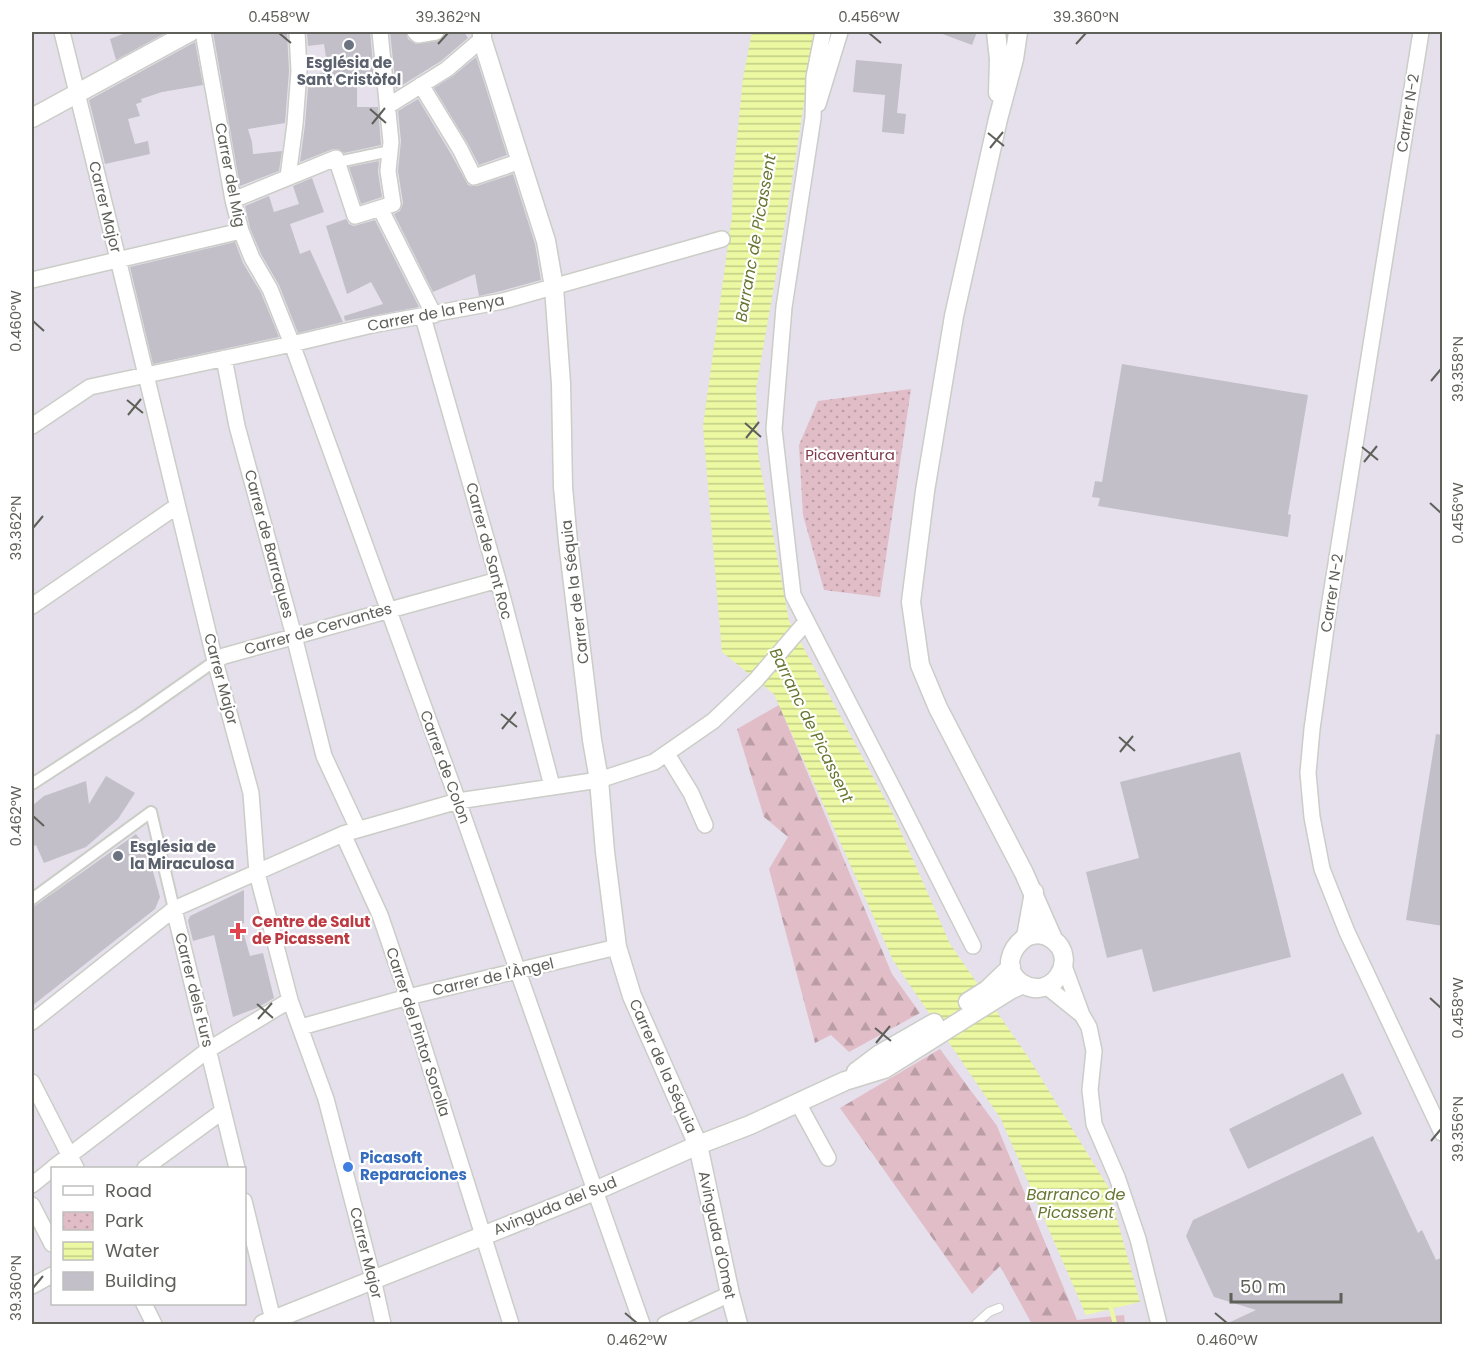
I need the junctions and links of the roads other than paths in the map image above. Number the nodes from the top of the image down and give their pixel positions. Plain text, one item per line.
1 (62, 32) edge
2 (190, 32) edge
3 (203, 32) edge
4 (297, 32) edge
5 (380, 32) edge
6 (415, 32) edge
7 (436, 32) edge
8 (823, 32) edge
9 (840, 32) edge
10 (996, 32) edge
11 (1018, 32) edge
12 (1421, 32) edge
13 (482, 35) edge
14 (421, 85) junction
15 (77, 93) junction
16 (388, 106) junction
17 (32, 118) edge
18 (813, 118) junction
19 (998, 118) junction
20 (390, 151) junction
21 (520, 161) junction
22 (338, 162) junction
23 (288, 177) junction
24 (233, 200) junction
25 (380, 208) junction
26 (241, 231) junction
27 (722, 239) dead end
28 (118, 259) junction
29 (32, 280) edge
30 (554, 287) junction
31 (429, 316) junction
32 (292, 344) junction
33 (224, 358) junction
34 (146, 374) junction
35 (32, 426) edge
36 (177, 506) junction
37 (498, 580) junction
38 (32, 606) edge
39 (389, 610) junction
40 (806, 621) junction
41 (294, 636) junction
42 (215, 661) junction
43 (667, 754) junction
44 (599, 780) junction
45 (32, 784) edge
46 (552, 786) junction
47 (458, 801) junction
48 (705, 825) dead end
49 (358, 829) junction
50 (343, 834) junction
51 (257, 873) junction
52 (1034, 892) junction
53 (32, 899) edge
54 (174, 909) junction
55 (1026, 936) junction
56 (1053, 939) junction
57 (973, 946) dead end
58 (617, 948) junction
59 (1064, 966) junction
60 (1011, 967) junction
61 (517, 972) junction
62 (1023, 984) junction
63 (1046, 986) junction
64 (991, 994) junction
65 (408, 997) junction
66 (290, 1000) junction
67 (1082, 1015) junction
68 (32, 1022) edge
69 (301, 1027) junction
70 (208, 1050) junction
71 (32, 1082) edge
72 (798, 1103) junction
73 (223, 1111) junction
74 (1443, 1133) edge
75 (698, 1145) junction
76 (828, 1158) dead end
77 (72, 1162) edge
78 (146, 1167) edge
79 (237, 1167) edge
80 (51, 1171) edge
81 (32, 1185) edge
82 (595, 1191) junction
83 (32, 1205) edge
84 (246, 1211) edge
85 (483, 1235) junction
86 (51, 1242) edge
87 (51, 1276) edge
88 (373, 1279) junction
89 (32, 1286) edge
90 (730, 1294) junction
91 (144, 1305) edge
92 (999, 1308) dead end
93 (268, 1322) edge
94 (154, 1324) edge
95 (383, 1324) edge
96 (511, 1324) edge
97 (642, 1324) edge
98 (666, 1324) edge
99 (738, 1324) edge
100 (975, 1324) edge
101 (1159, 1324) edge

1 - 15 street, Carrer Major
2 - 15 street
3 - 24 street, Carrer del Mig
4 - 23 street
5 - 16 street
6 - 7 street
8 - 18 street
9 - 18 street
10 - 19 street
11 - 19 street
12 - 74 street, Carrer N-2
13 - 14 street
13 - 21 street, Carrer de la Séquia
14 - 16 street
14 - 21 street
15 - 17 street
15 - 28 street, Carrer Major
16 - 20 street
18 - 40 street
19 - 52 street
20 - 22 street
20 - 25 street
21 - 30 street, Carrer de la Séquia
22 - 23 street
22 - 25 street
23 - 24 street
24 - 26 street, Carrer del Mig
25 - 31 street, Carrer de Sant Roc
26 - 28 street
26 - 32 street, Carrer del Mig
27 - 30 street, Carrer de la Penya
28 - 29 street
28 - 34 street, Carrer Major
30 - 31 street, Carrer de la Penya
30 - 44 street, Carrer de la Séquia
31 - 32 street, Carrer de la Penya
31 - 37 street, Carrer de Sant Roc
32 - 33 street, Carrer de la Penya
32 - 39 street, Carrer de Colon
33 - 34 street, Carrer de la Penya
33 - 41 street, Carrer de Barraques
34 - 35 street, Carrer de la Penya
34 - 36 street, Carrer Major
36 - 38 street
36 - 42 street, Carrer Major
37 - 39 street, Carrer de Cervantes
37 - 46 street, Carrer de Sant Roc
39 - 41 street, Carrer de Cervantes
39 - 47 street, Carrer de Colon
40 - 43 street
40 - 57 street
41 - 42 street, Carrer de Cervantes
41 - 49 street, Carrer de Barraques
42 - 45 street, Carrer de Cervantes
42 - 51 street, Carrer Major
43 - 44 street
43 - 48 street
44 - 46 street
44 - 58 street, Carrer de la Séquia
46 - 47 street
47 - 49 street
47 - 61 street, Carrer de Colon
49 - 50 street
50 - 51 street
50 - 65 street, Carrer del Pintor Sorolla
51 - 54 street
51 - 66 street, Carrer Major
52 - 55 street
52 - 56 street
53 - 54 street, Carrer dels Furs
54 - 68 street
54 - 70 street, Carrer dels Furs
55 - 56 street
55 - 60 street
56 - 59 street
58 - 61 street, Carrer de l'Àngel
58 - 75 street, Carrer de la Séquia
59 - 63 street
59 - 67 street
60 - 62 street
60 - 64 street, Avinguda del Sud
61 - 65 street, Carrer de l'Àngel
61 - 82 street, Carrer de Colon
62 - 63 street
62 - 64 street, Avinguda del Sud
63 - 67 street
64 - 72 street, Avinguda del Sud
65 - 69 street, Carrer de l'Àngel
65 - 85 street, Carrer del Pintor Sorolla
66 - 69 street, Carrer Major
66 - 70 street
67 - 101 street
69 - 88 street, Carrer Major
70 - 73 street, Carrer dels Furs
70 - 77 street
71 - 77 street
72 - 75 street, Avinguda del Sud
72 - 76 street
73 - 78 street
73 - 79 street, Carrer dels Furs
75 - 82 street, Avinguda del Sud
75 - 90 street, Avinguda d'Omet
80 - 81 street
82 - 85 street, Avinguda del Sud
82 - 97 street, Carrer de Colon
83 - 86 street
84 - 93 street
85 - 88 street, Avinguda del Sud
85 - 96 street, Carrer del Pintor Sorolla
87 - 89 street
88 - 93 street, Avinguda del Sud
88 - 95 street, Carrer Major
90 - 98 street
90 - 99 street, Avinguda d'Omet
91 - 94 street
92 - 100 lane

